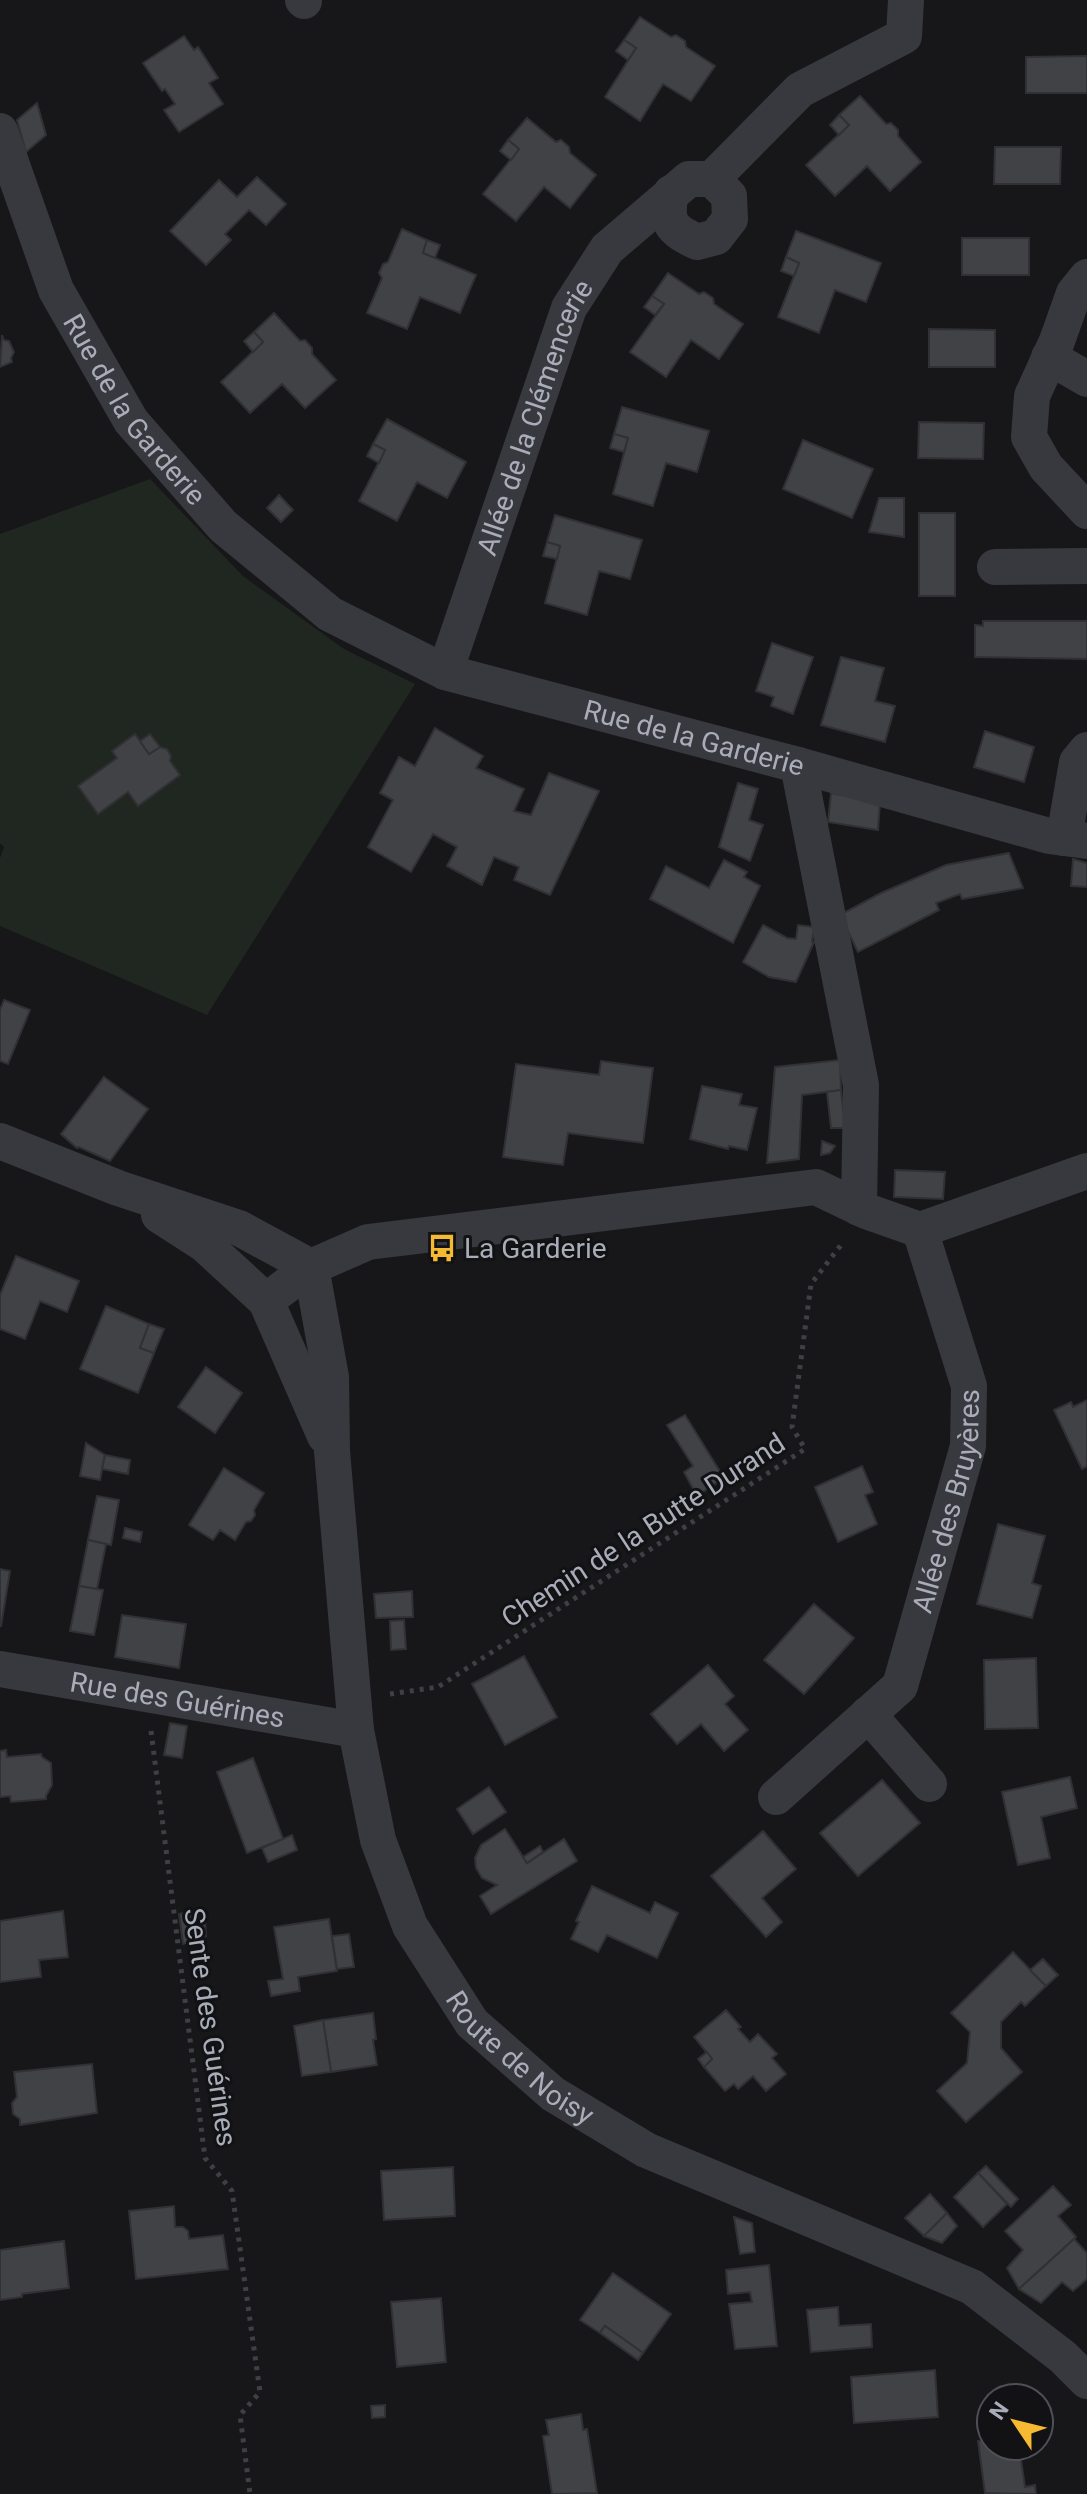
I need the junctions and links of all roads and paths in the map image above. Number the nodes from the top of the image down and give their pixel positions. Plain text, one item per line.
1 (906, 0) edge
2 (0, 131) edge
3 (712, 179) junction
4 (671, 193) junction
5 (1087, 277) edge
6 (1049, 357) junction
7 (1087, 379) edge
8 (1087, 511) edge
9 (1087, 566) edge
10 (995, 567) dead end
11 (445, 672) junction
12 (1087, 750) edge
13 (798, 765) junction
14 (1075, 839) edge
15 (0, 1141) edge
16 (1087, 1171) edge
17 (118, 1188) junction
18 (862, 1210) junction
19 (920, 1230) junction
20 (311, 1267) junction
21 (266, 1301) junction
22 (332, 1451) junction
23 (0, 1669) edge
24 (147, 1694) junction
25 (354, 1714) junction
26 (868, 1714) junction
27 (929, 1784) dead end
28 (776, 1797) dead end
29 (1087, 2381) edge
30 (250, 2494) edge

1 - 3 street, Allée de la Clémencerie
2 - 11 street, Rue de la Garderie
3 - 4 street, Allée de la Clémencerie
3 - 4 street
4 - 11 street, Allée de la Clémencerie
5 - 6 street
6 - 7 street
6 - 8 street
9 - 10 street
11 - 13 street, Rue de la Garderie
12 - 14 street
13 - 14 street
13 - 18 street, Rue de la Garderie
15 - 17 street, Route de Noisy
16 - 19 street
17 - 20 street, Route de Noisy
17 - 21 street, Route de Noisy
18 - 19 street
18 - 20 street
18 - 25 path, Chemin de la Butte Durand
19 - 26 street, Allée des Bruyères
20 - 21 street
20 - 22 street, Route de Noisy
21 - 22 street, Route de Noisy
22 - 25 street, Route de Noisy
23 - 24 street, Rue des Guérines
24 - 25 street, Rue des Guérines
24 - 30 path, Sente des Guérines
25 - 29 street, Route de Noisy
26 - 27 street
26 - 28 street, Allée des Bruyères

